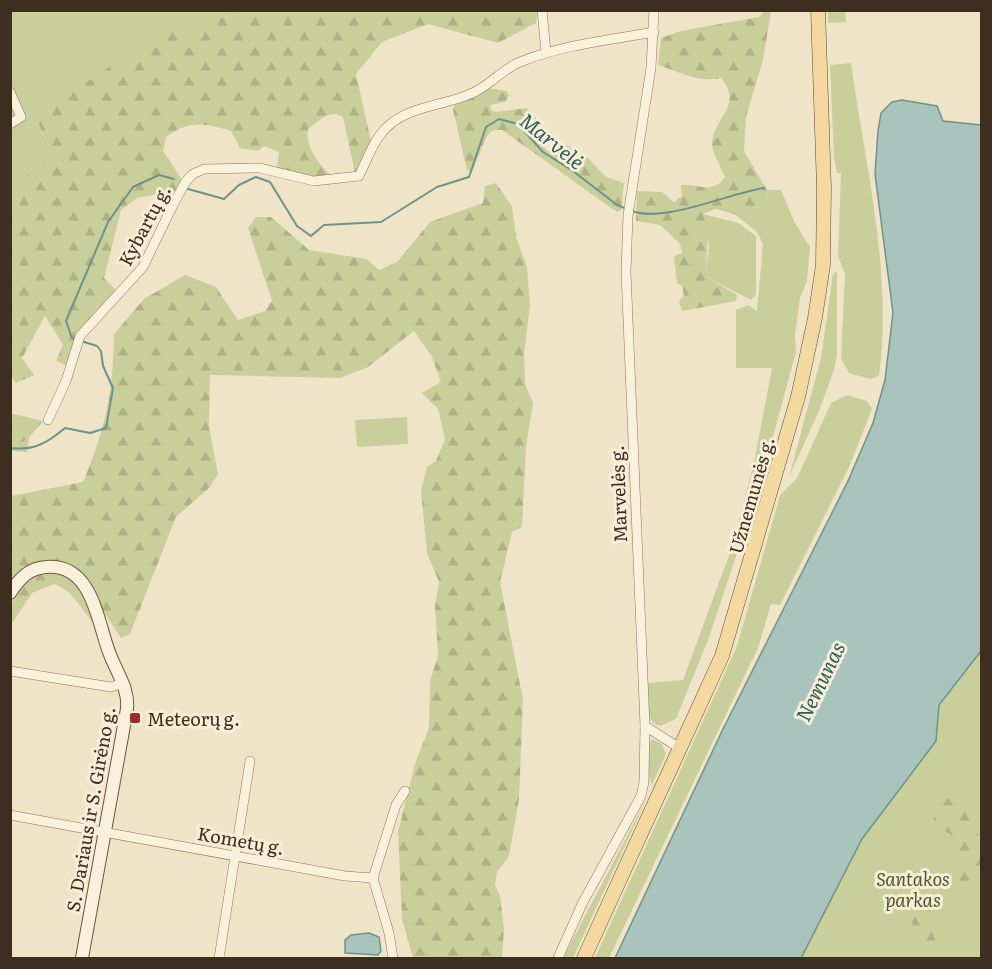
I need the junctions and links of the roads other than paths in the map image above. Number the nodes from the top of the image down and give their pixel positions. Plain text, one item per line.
1 (542, 10) edge
2 (654, 10) edge
3 (818, 10) edge
4 (654, 32) junction
5 (546, 52) junction
6 (10, 92) edge
7 (10, 124) edge
8 (48, 420) dead end
9 (10, 593) edge
10 (10, 671) edge
11 (124, 683) junction
12 (645, 726) junction
13 (681, 749) junction
14 (250, 761) dead end
15 (405, 791) dead end
16 (10, 815) edge
17 (104, 832) junction
18 (236, 856) junction
19 (373, 878) junction
20 (81, 958) edge
21 (219, 958) edge
22 (393, 958) edge
23 (558, 958) edge
24 (584, 958) edge

1 - 5 street
2 - 4 street, Marvelės g.
3 - 13 main road, Užnemunės g.
4 - 5 street, Kybartų g.
4 - 12 street, Marvelės g.
5 - 8 street, Kybartų g.
6 - 7 street
9 - 11 street, S. Dariaus ir S. Girėno g.
10 - 11 street
11 - 17 street, S. Dariaus ir S. Girėno g.
12 - 13 street
12 - 23 street, Marvelės g.
13 - 24 main road, Užnemunės g.
14 - 18 street
15 - 19 street
16 - 17 street, Kometų g.
17 - 18 street, Kometų g.
17 - 20 street, S. Dariaus ir S. Girėno g.
18 - 19 street, Kometų g.
18 - 21 street
19 - 22 street

